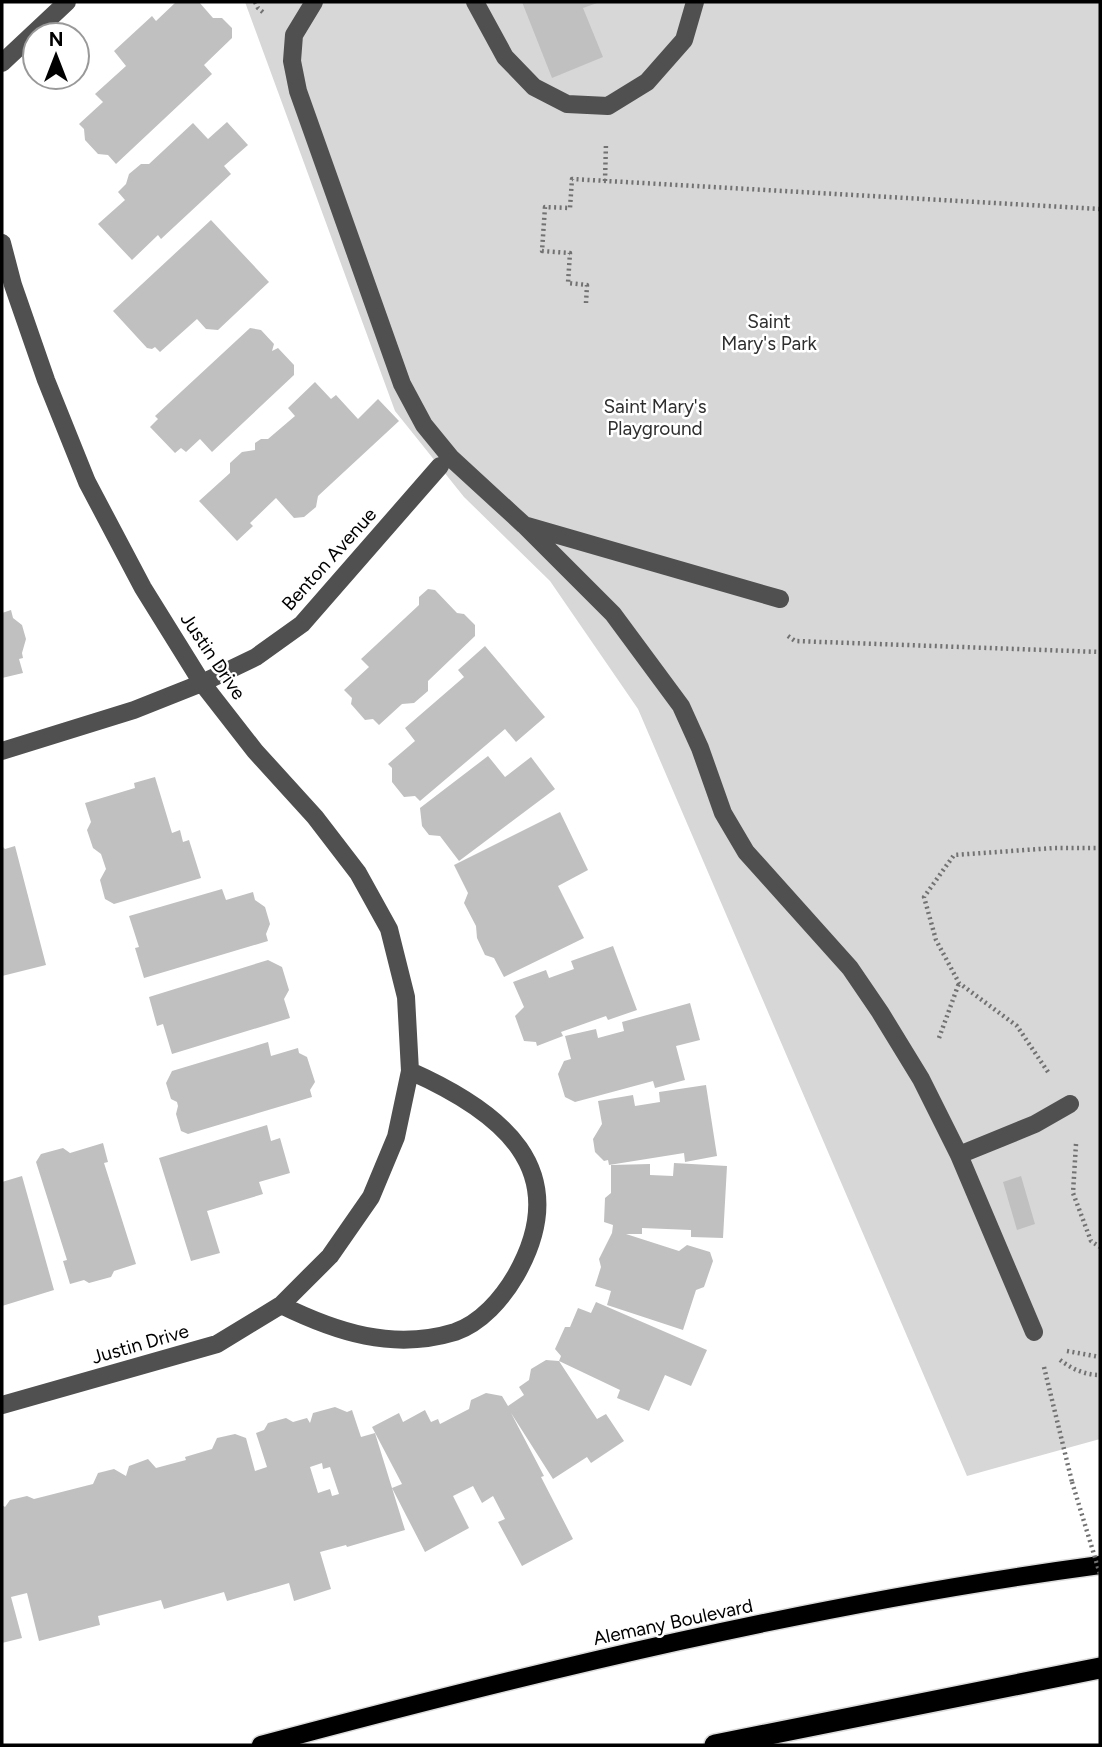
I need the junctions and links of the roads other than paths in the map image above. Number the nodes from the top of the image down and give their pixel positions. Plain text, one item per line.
1 (67, 2) edge
2 (314, 2) edge
3 (475, 2) edge
4 (695, 2) edge
5 (2, 63) edge
6 (2, 243) edge
7 (440, 466) dead end
8 (524, 525) junction
9 (780, 599) road end
10 (202, 684) junction
11 (2, 751) edge
12 (410, 1071) junction
13 (1070, 1104) dead end
14 (959, 1155) junction
15 (281, 1305) junction
16 (1034, 1332) dead end
17 (2, 1405) edge
18 (1100, 1565) edge
19 (1100, 1668) edge
20 (261, 1745) edge
21 (715, 1745) edge

1 - 5 street
2 - 8 street
3 - 4 street
6 - 10 street, Justin Drive
7 - 10 street, Benton Avenue
8 - 9 street
8 - 14 street
10 - 11 street, Benton Avenue
10 - 12 street, Justin Drive
12 - 15 street, Justin Drive
12 - 15 street
13 - 14 street
14 - 16 street
15 - 17 street, Justin Drive
18 - 20 main road, Alemany Boulevard
19 - 21 highway

